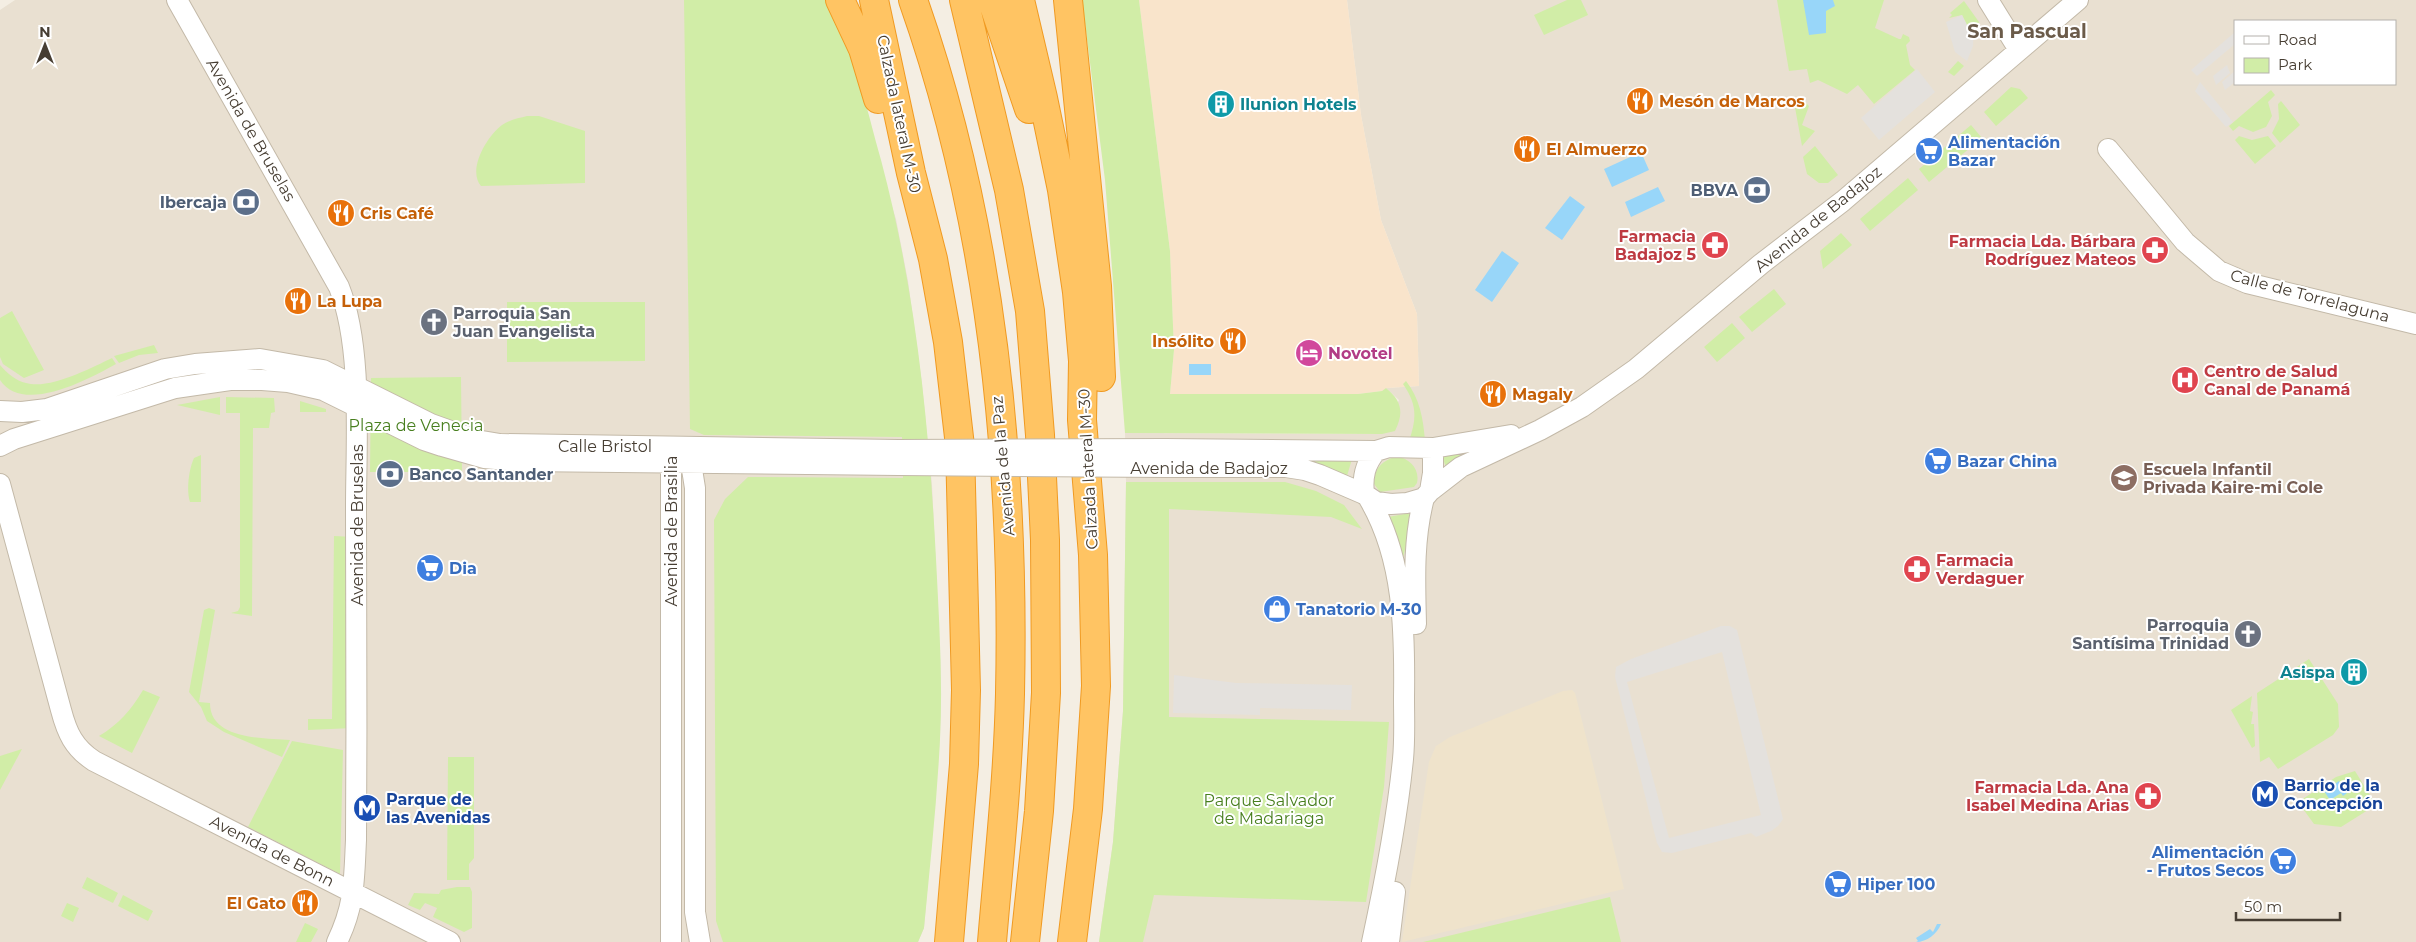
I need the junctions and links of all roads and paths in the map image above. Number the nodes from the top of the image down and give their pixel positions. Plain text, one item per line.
1 (177, 0) edge
2 (840, 0) edge
3 (874, 0) edge
4 (913, 0) edge
5 (964, 0) edge
6 (992, 0) edge
7 (1020, 0) edge
8 (1057, 0) edge
9 (1068, 0) edge
10 (1988, 0) edge
11 (2078, 0) edge
12 (2019, 50) junction
13 (2108, 149) dead end
14 (1086, 166) junction
15 (911, 174) junction
16 (2416, 324) edge
17 (355, 385) junction
18 (357, 406) junction
19 (0, 411) edge
20 (1082, 420) junction
21 (1549, 424) junction
22 (0, 446) edge
23 (1432, 448) junction
24 (1376, 451) junction
25 (671, 455) junction
26 (898, 458) junction
27 (1165, 458) junction
28 (691, 464) junction
29 (0, 484) edge
30 (961, 485) junction
31 (1427, 494) junction
32 (1366, 496) junction
33 (1093, 555) junction
34 (964, 764) junction
35 (1085, 843) junction
36 (354, 894) junction
37 (337, 942) edge
38 (450, 942) edge
39 (671, 942) edge
40 (700, 942) edge
41 (930, 942) edge
42 (949, 942) edge
43 (963, 942) edge
44 (992, 942) edge
45 (1025, 942) edge
46 (1072, 942) edge
47 (1087, 942) edge
48 (1372, 942) edge
49 (1389, 942) edge

1 - 17 street, Avenida de Bruselas
2 - 15 highway
3 - 15 highway, Calzada lateral M-30
4 - 44 highway, Avenida de la Paz
5 - 45 highway
6 - 20 highway
7 - 20 highway, Calzada lateral M-30
8 - 14 highway
9 - 14 highway
10 - 12 street
11 - 12 street, Avenida de Badajoz
12 - 21 street, Avenida de Badajoz
13 - 16 street, Calle de Torrelaguna
14 - 33 highway
15 - 30 highway, Calzada lateral M-30
17 - 18 street, Avenida de Bruselas
17 - 19 street, Calle Bristol
17 - 25 street, Calle Bristol
18 - 22 street, Calle Bristol
18 - 25 street, Calle Bristol
18 - 36 street, Avenida de Bruselas
20 - 33 highway, Calzada lateral M-30
21 - 23 street, Avenida de Badajoz
21 - 31 street, Avenida de Badajoz
23 - 24 street, Avenida de Badajoz
23 - 31 street
24 - 27 street, Avenida de Badajoz
24 - 32 street
25 - 26 street, Calle Bristol
25 - 28 street, Avenida de Brasilia
25 - 39 street, Avenida de Brasilia
26 - 27 street, Avenida de Badajoz, bridge
26 - 28 street
27 - 32 street, Avenida de Badajoz
28 - 40 street, Avenida de Brasilia
29 - 36 street, Avenida de Bonn
30 - 34 highway, Calzada lateral M-30
30 - 41 highway
31 - 32 street, Avenida de Badajoz
31 - 49 street
32 - 48 street
33 - 35 highway, Calzada lateral M-30
34 - 42 highway
34 - 43 highway
35 - 46 highway, Calzada lateral M-30
35 - 47 highway
36 - 37 street, Avenida de Bruselas
36 - 38 street, Avenida de Bonn

